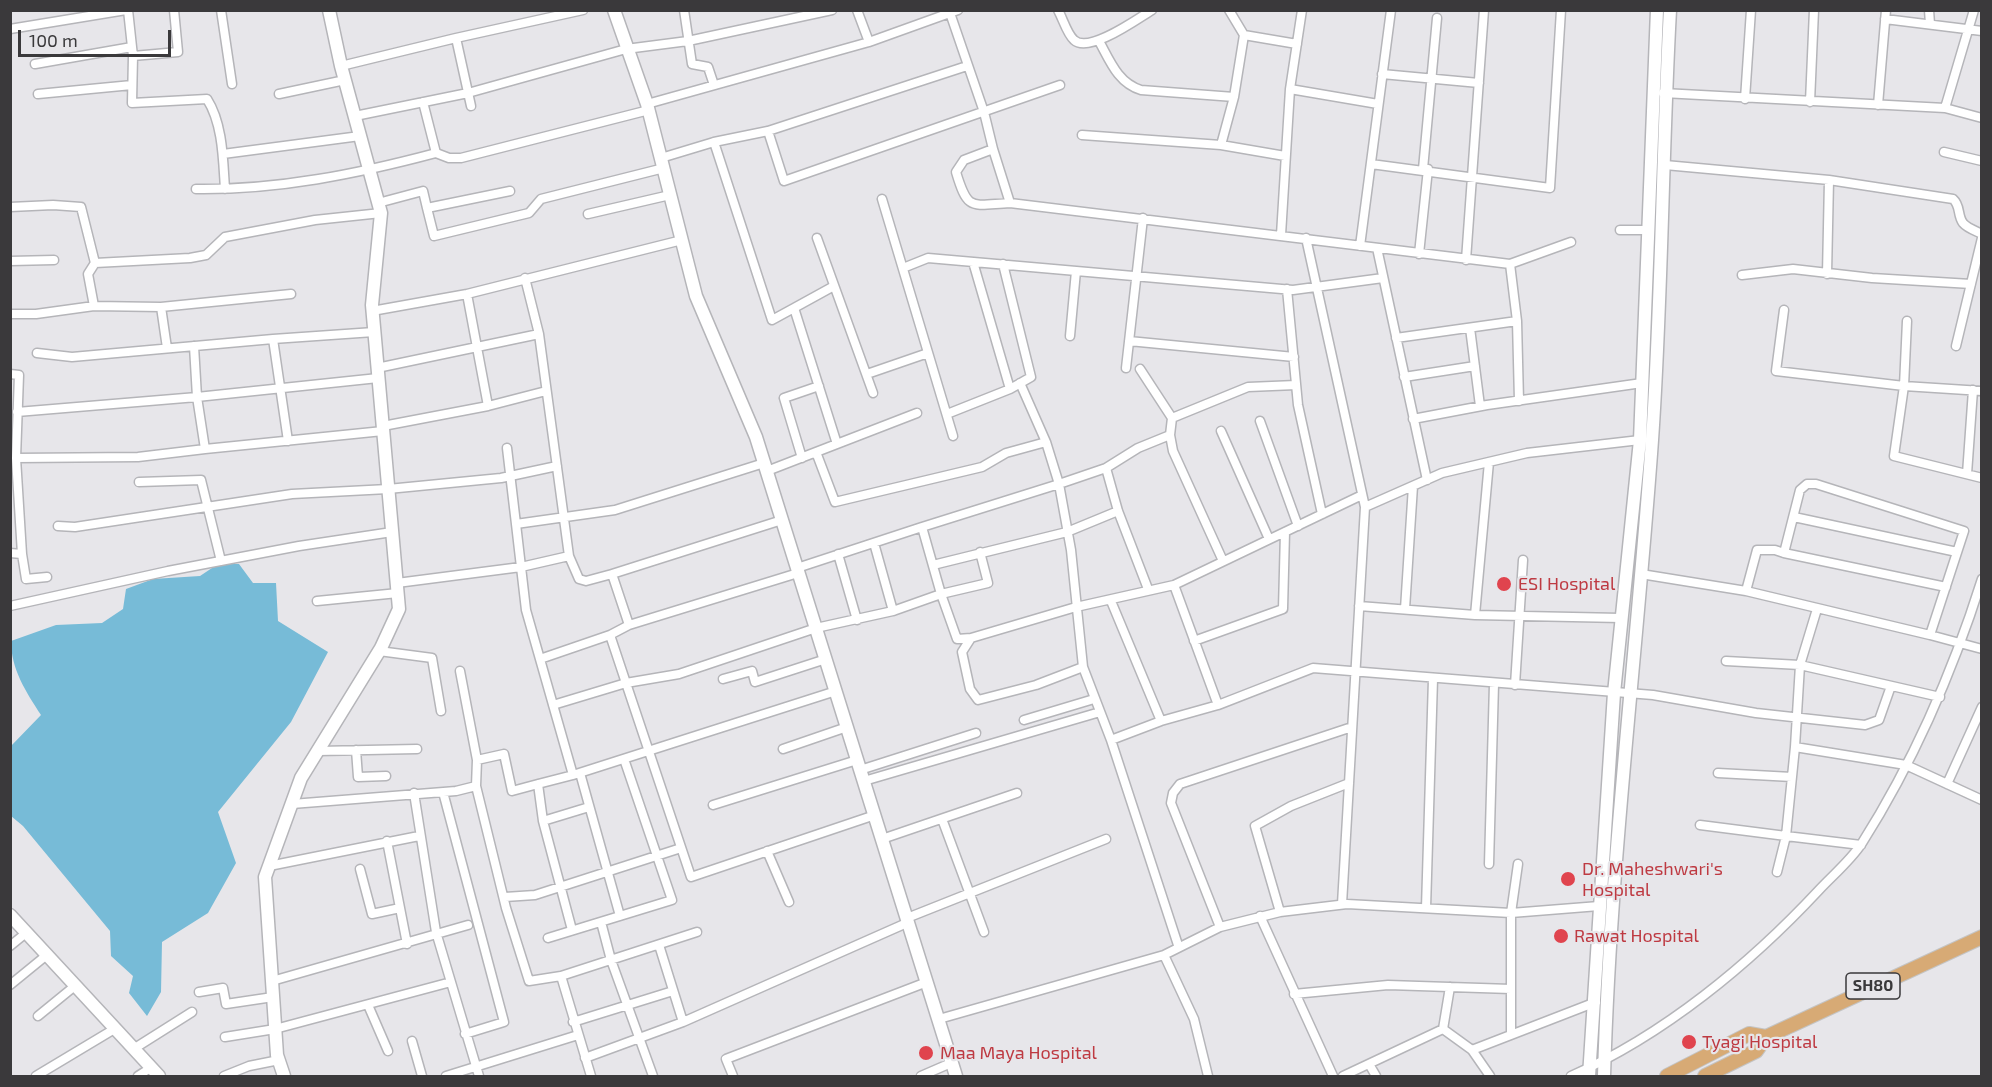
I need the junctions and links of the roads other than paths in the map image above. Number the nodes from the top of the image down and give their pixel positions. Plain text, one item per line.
1 (127, 10) edge
2 (174, 10) edge
3 (221, 10) edge
4 (329, 10) edge
5 (583, 10) edge
6 (614, 10) edge
7 (684, 10) edge
8 (832, 10) edge
9 (857, 10) edge
10 (1058, 10) edge
11 (1229, 10) edge
12 (1302, 10) edge
13 (1391, 10) edge
14 (1484, 10) edge
15 (1561, 10) edge
16 (1657, 10) edge
17 (1670, 10) edge
18 (1750, 10) edge
19 (1814, 10) edge
20 (1929, 10) edge
21 (1974, 10) edge
22 (1150, 11) edge
23 (953, 12) edge
24 (1885, 15) edge
25 (1437, 18) dead end
26 (1930, 24) junction
27 (1969, 27) junction
28 (10, 28) edge
29 (1982, 31) edge
30 (1244, 35) junction
31 (456, 38) junction
32 (688, 40) junction
33 (1099, 41) junction
34 (869, 42) junction
35 (1297, 44) junction
36 (626, 49) junction
37 (133, 52) junction
38 (35, 64) dead end
39 (341, 66) junction
40 (967, 66) junction
41 (1382, 74) junction
42 (1431, 78) junction
43 (345, 80) junction
44 (1479, 83) junction
45 (232, 84) dead end
46 (132, 85) junction
47 (714, 85) junction
48 (1060, 85) dead end
49 (1290, 89) junction
50 (1652, 92) junction
51 (468, 93) junction
52 (1666, 93) junction
53 (38, 94) dead end
54 (279, 94) dead end
55 (1234, 97) junction
56 (1745, 99) junction
57 (423, 102) junction
58 (1810, 102) junction
59 (1378, 104) junction
60 (1878, 105) junction
61 (471, 106) dead end
62 (648, 107) junction
63 (1945, 108) junction
64 (984, 112) junction
65 (355, 117) junction
66 (1982, 118) edge
67 (768, 131) junction
68 (1082, 135) dead end
69 (360, 136) junction
70 (714, 142) junction
71 (1221, 145) junction
72 (993, 149) junction
73 (1944, 152) dead end
74 (436, 153) junction
75 (223, 154) junction
76 (1285, 156) junction
77 (1982, 160) edge
78 (662, 163) junction
79 (1371, 164) junction
80 (1665, 165) junction
81 (1425, 169) junction
82 (369, 171) junction
83 (1472, 178) junction
84 (1829, 180) junction
85 (196, 189) dead end
86 (225, 189) junction
87 (510, 192) dead end
88 (670, 195) junction
89 (882, 199) dead end
90 (1010, 203) junction
91 (10, 207) edge
92 (380, 208) junction
93 (428, 208) junction
94 (588, 214) dead end
95 (1143, 218) junction
96 (1620, 230) dead end
97 (1646, 230) junction
98 (1281, 235) junction
99 (1982, 236) edge
100 (817, 238) dead end
101 (1306, 238) junction
102 (682, 240) junction
103 (1571, 242) dead end
104 (1360, 246) junction
105 (1377, 248) junction
106 (1419, 254) junction
107 (54, 260) dead end
108 (1466, 260) junction
109 (10, 261) edge
110 (973, 262) junction
111 (95, 263) junction
112 (1003, 264) junction
113 (1510, 264) junction
114 (903, 268) junction
115 (1076, 271) junction
116 (1827, 274) junction
117 (1742, 275) dead end
118 (1137, 276) junction
119 (525, 278) junction
120 (1383, 278) junction
121 (1971, 284) junction
122 (834, 286) junction
123 (1318, 286) junction
124 (1287, 289) junction
125 (291, 294) dead end
126 (467, 294) junction
127 (93, 306) junction
128 (161, 307) junction
129 (794, 308) junction
130 (1784, 310) dead end
131 (372, 311) junction
132 (10, 314) edge
133 (1517, 321) junction
134 (1907, 321) dead end
135 (1470, 328) junction
136 (374, 332) junction
137 (539, 334) junction
138 (1070, 336) dead end
139 (273, 339) junction
140 (1396, 339) junction
141 (1129, 340) junction
142 (194, 346) junction
143 (1956, 346) dead end
144 (167, 348) junction
145 (477, 348) junction
146 (37, 353) dead end
147 (928, 353) junction
148 (1294, 357) junction
149 (1475, 366) junction
150 (1126, 368) dead end
151 (1140, 369) dead end
152 (378, 373) junction
153 (10, 374) edge
154 (867, 374) junction
155 (1404, 376) junction
156 (1020, 383) junction
157 (1642, 383) junction
158 (1296, 385) junction
159 (819, 386) junction
160 (1904, 386) junction
161 (280, 389) junction
162 (1010, 389) junction
163 (1977, 390) edge
164 (546, 391) junction
165 (873, 393) dead end
166 (197, 397) junction
167 (1519, 401) junction
168 (488, 406) junction
169 (1480, 406) junction
170 (17, 412) junction
171 (917, 413) dead end
172 (947, 414) junction
173 (1172, 418) junction
174 (1413, 419) junction
175 (1260, 421) dead end
176 (383, 428) junction
177 (1221, 431) dead end
178 (13, 435) edge
179 (1170, 435) junction
180 (953, 436) dead end
181 (1640, 440) junction
182 (288, 441) junction
183 (1047, 442) junction
184 (837, 444) junction
185 (507, 448) dead end
186 (205, 449) junction
187 (816, 452) junction
188 (16, 458) junction
189 (802, 458) junction
190 (1489, 462) junction
191 (557, 466) junction
192 (765, 467) junction
193 (1106, 468) junction
194 (1967, 474) junction
195 (510, 477) junction
196 (1982, 478) edge
197 (1427, 480) junction
198 (138, 482) dead end
199 (1059, 484) junction
200 (1413, 486) junction
201 (14, 487) edge
202 (388, 489) junction
203 (1362, 495) junction
204 (208, 507) junction
205 (1365, 507) junction
206 (1118, 511) junction
207 (1322, 514) junction
208 (565, 517) junction
209 (1794, 517) junction
210 (782, 520) junction
211 (516, 524) junction
212 (58, 526) dead end
213 (1298, 526) junction
214 (922, 527) junction
215 (392, 532) junction
216 (1067, 532) junction
217 (1285, 532) junction
218 (1269, 539) junction
219 (874, 543) junction
220 (980, 552) junction
221 (1957, 552) junction
222 (10, 553) edge
223 (1784, 553) junction
224 (22, 554) junction
225 (838, 555) junction
226 (569, 556) junction
227 (1523, 560) dead end
228 (221, 561) junction
229 (1223, 561) junction
230 (933, 565) junction
231 (521, 567) junction
232 (798, 571) junction
233 (612, 574) junction
234 (1641, 574) junction
235 (47, 577) dead end
236 (1982, 579) edge
237 (1173, 585) junction
238 (1946, 587) junction
239 (397, 588) junction
240 (1148, 589) junction
241 (1746, 591) junction
242 (941, 594) junction
243 (317, 601) dead end
244 (1111, 601) junction
245 (10, 606) edge
246 (1359, 606) junction
247 (1076, 607) junction
248 (1405, 609) junction
249 (1817, 609) junction
250 (893, 611) junction
251 (1474, 615) junction
252 (1520, 615) junction
253 (1621, 618) junction
254 (857, 620) junction
255 (629, 625) junction
256 (816, 628) junction
257 (610, 635) junction
258 (1930, 635) junction
259 (971, 638) junction
260 (1194, 641) junction
261 (1961, 644) junction
262 (1982, 649) edge
263 (379, 651) junction
264 (540, 659) junction
265 (826, 659) junction
266 (1726, 661) dead end
267 (1800, 665) junction
268 (1083, 667) junction
269 (460, 671) dead end
270 (1355, 672) junction
271 (723, 679) dead end
272 (1433, 679) junction
273 (626, 682) junction
274 (1494, 684) junction
275 (1515, 685) junction
276 (1891, 686) junction
277 (836, 692) junction
278 (1614, 693) junction
279 (1630, 694) junction
280 (1940, 697) junction
281 (1094, 699) junction
282 (553, 705) junction
283 (1218, 705) junction
284 (1982, 707) edge
285 (441, 711) dead end
286 (1100, 712) junction
287 (1795, 716) junction
288 (1024, 720) dead end
289 (1161, 721) junction
290 (847, 727) junction
291 (1352, 727) junction
292 (976, 733) dead end
293 (1111, 740) junction
294 (1795, 747) junction
295 (417, 749) dead end
296 (783, 749) dead end
297 (356, 750) junction
298 (649, 751) junction
299 (318, 752) junction
300 (624, 759) junction
301 (477, 760) junction
302 (1906, 765) junction
303 (861, 770) junction
304 (1718, 773) dead end
305 (576, 774) junction
306 (386, 776) dead end
307 (1792, 777) junction
308 (1349, 783) junction
309 (1947, 783) junction
310 (538, 784) junction
311 (476, 786) junction
312 (443, 792) junction
313 (414, 793) junction
314 (1017, 793) dead end
315 (1982, 800) edge
316 (292, 804) junction
317 (713, 805) dead end
318 (589, 807) junction
319 (875, 815) junction
320 (942, 819) junction
321 (543, 821) junction
322 (1700, 825) dead end
323 (419, 836) junction
324 (1786, 836) junction
325 (882, 839) junction
326 (1106, 839) dead end
327 (387, 841) junction
328 (1861, 845) junction
329 (681, 848) junction
330 (767, 851) junction
331 (657, 855) junction
332 (1489, 864) dead end
333 (1518, 864) dead end
334 (269, 866) junction
335 (360, 869) dead end
336 (607, 870) junction
337 (1777, 872) dead end
338 (562, 885) junction
339 (970, 893) junction
340 (505, 897) junction
341 (789, 902) dead end
342 (1342, 904) junction
343 (1599, 906) junction
344 (400, 908) junction
345 (1426, 908) junction
346 (1280, 912) junction
347 (1511, 913) junction
348 (10, 915) edge
349 (620, 916) junction
350 (1260, 916) junction
351 (908, 920) junction
352 (601, 922) junction
353 (468, 925) dead end
354 (1220, 927) junction
355 (572, 930) junction
356 (436, 932) junction
357 (697, 932) dead end
358 (984, 932) dead end
359 (26, 933) junction
360 (1982, 937) edge
361 (548, 938) dead end
362 (407, 944) junction
363 (659, 945) junction
364 (1178, 945) junction
365 (10, 946) edge
366 (48, 954) junction
367 (1164, 955) junction
368 (611, 960) junction
369 (561, 976) junction
370 (272, 981) junction
371 (451, 982) junction
372 (927, 982) junction
373 (10, 985) edge
374 (76, 985) junction
375 (1450, 987) junction
376 (1511, 989) junction
377 (673, 991) junction
378 (199, 992) dead end
379 (1294, 994) junction
380 (273, 997) junction
381 (1596, 1002) junction
382 (368, 1005) junction
383 (627, 1006) junction
384 (192, 1012) dead end
385 (38, 1016) dead end
386 (939, 1019) junction
387 (573, 1022) junction
388 (683, 1022) junction
389 (116, 1028) junction
390 (275, 1029) junction
391 (1443, 1029) junction
392 (465, 1034) junction
393 (1511, 1034) junction
394 (578, 1035) junction
395 (225, 1037) dead end
396 (1766, 1037) junction
397 (639, 1038) junction
398 (412, 1041) dead end
399 (135, 1048) junction
400 (1472, 1050) junction
401 (388, 1051) dead end
402 (585, 1058) junction
403 (279, 1060) junction
404 (1605, 1062) junction
405 (951, 1063) junction
406 (1369, 1064) junction
407 (476, 1067) junction
408 (156, 1072) edge
409 (1591, 1072) edge
410 (36, 1077) edge
411 (138, 1077) edge
412 (224, 1077) edge
413 (284, 1077) edge
414 (422, 1077) edge
415 (446, 1077) edge
416 (479, 1077) edge
417 (591, 1077) edge
418 (653, 1077) edge
419 (733, 1077) edge
420 (921, 1077) edge
421 (956, 1077) edge
422 (1208, 1077) edge
423 (1333, 1077) edge
424 (1342, 1077) edge
425 (1376, 1077) edge
426 (1490, 1077) edge
427 (1571, 1077) edge
428 (1604, 1077) edge
429 (1667, 1077) edge
430 (1705, 1077) edge

1 - 28 street
1 - 37 street
2 - 37 street
3 - 45 street
4 - 39 street
5 - 31 street
6 - 36 street
7 - 32 street
8 - 32 street
9 - 34 street
10 - 33 street
11 - 30 street
12 - 35 street
13 - 41 street
14 - 44 street
15 - 83 street
16 - 50 street
17 - 52 street
18 - 56 street
19 - 58 street
20 - 26 street
21 - 27 street
22 - 33 street
23 - 34 street
23 - 40 street
24 - 26 street
24 - 60 street
25 - 42 street
26 - 27 street
27 - 29 street
27 - 63 street
30 - 35 street
30 - 55 street
31 - 39 street
31 - 51 street
32 - 36 street
32 - 47 street
33 - 55 street
34 - 47 street
35 - 49 street
36 - 51 street
36 - 62 street
37 - 38 street
37 - 46 street
39 - 43 street
40 - 64 street
40 - 67 street
41 - 42 street
41 - 59 street
42 - 44 street
42 - 81 street
43 - 54 street
43 - 65 street
44 - 83 street
46 - 53 street
46 - 75 street
47 - 62 street
48 - 64 street
49 - 59 street
49 - 76 street
50 - 52 street
50 - 97 street
51 - 57 street
51 - 61 street
52 - 56 street
52 - 80 street
55 - 71 street
56 - 58 street
57 - 65 street
57 - 74 street
58 - 60 street
59 - 79 street
60 - 63 street
62 - 74 street
62 - 78 street
63 - 66 street
64 - 67 street
64 - 72 street
65 - 69 street
67 - 70 street
68 - 71 street
69 - 75 street
69 - 82 street
70 - 78 street
70 - 129 street
71 - 76 street
72 - 90 street
72 - 90 street
73 - 77 street
74 - 82 street
75 - 86 street
76 - 98 street
78 - 88 street
78 - 93 street
79 - 81 street
79 - 104 street
80 - 84 street
80 - 234 street
81 - 83 street
81 - 106 street
82 - 86 street
82 - 92 street
83 - 108 street
84 - 99 street
84 - 116 street
85 - 86 street
87 - 93 street
88 - 94 street
88 - 102 street
89 - 114 street
90 - 95 street
91 - 111 street
92 - 93 street
92 - 111 street
92 - 131 street
95 - 98 street
95 - 118 street
96 - 97 street
97 - 157 street
98 - 101 street
99 - 121 street
100 - 122 street
101 - 104 street
101 - 123 street
102 - 119 street
102 - 192 street
103 - 113 street
104 - 105 street
105 - 106 street
105 - 120 street
106 - 108 street
107 - 109 street
108 - 113 street
110 - 112 street
110 - 114 street
110 - 162 street
111 - 127 street
112 - 115 street
112 - 156 street
113 - 133 street
114 - 147 street
115 - 118 street
115 - 138 street
116 - 117 street
116 - 121 street
118 - 124 street
118 - 141 street
119 - 126 street
119 - 137 street
120 - 123 street
120 - 140 street
121 - 143 street
122 - 129 street
122 - 154 street
123 - 124 street
123 - 203 street
124 - 148 street
125 - 128 street
126 - 131 street
126 - 145 street
127 - 128 street
127 - 132 street
128 - 144 street
129 - 159 street
130 - 160 street
131 - 136 street
133 - 135 street
133 - 167 street
134 - 160 street
135 - 140 street
135 - 149 street
136 - 139 street
136 - 152 street
137 - 145 street
137 - 164 street
139 - 142 street
139 - 161 street
140 - 155 street
141 - 148 street
141 - 150 street
142 - 144 street
142 - 166 street
144 - 146 street
145 - 152 street
145 - 168 street
147 - 154 street
147 - 172 street
148 - 158 street
149 - 155 street
149 - 169 street
151 - 173 street
152 - 161 street
152 - 176 street
153 - 170 street
154 - 165 street
155 - 174 street
156 - 162 street
156 - 183 street
157 - 167 street
157 - 181 street
158 - 173 street
158 - 207 street
159 - 184 street
159 - 189 street
160 - 163 street
160 - 194 street
161 - 166 street
161 - 182 street
162 - 172 street
163 - 194 street
164 - 168 street
164 - 191 street
166 - 170 street
166 - 186 street
167 - 169 street
168 - 176 street
169 - 174 street
170 - 178 street
171 - 184 street
172 - 180 street
173 - 179 street
174 - 197 street
175 - 213 street
176 - 182 street
176 - 202 street
177 - 218 street
178 - 188 street
179 - 193 street
179 - 229 street
181 - 190 street
181 - 253 street
182 - 186 street
183 - 187 street
183 - 199 street
184 - 187 street
185 - 195 street
186 - 188 street
187 - 189 street
188 - 201 street
189 - 192 street
190 - 197 street
190 - 251 street
191 - 195 street
191 - 208 street
192 - 208 street
192 - 210 street
193 - 199 street
193 - 206 street
194 - 196 street
195 - 202 street
195 - 211 street
197 - 200 street
198 - 204 street
199 - 214 street
199 - 216 street
200 - 205 street
200 - 248 street
201 - 224 street
202 - 204 street
202 - 215 street
203 - 205 street
203 - 207 street
204 - 212 street
204 - 228 street
205 - 246 street
206 - 216 street
206 - 240 street
207 - 213 street
208 - 211 street
208 - 226 street
209 - 221 street
209 - 221 street
209 - 223 street
210 - 232 street
210 - 233 street
211 - 231 street
213 - 217 street
214 - 219 street
214 - 230 street
215 - 228 street
215 - 239 street
216 - 220 street
216 - 247 street
217 - 218 street
217 - 260 street
218 - 229 street
219 - 225 street
219 - 250 street
220 - 230 street
220 - 242 street
221 - 238 street
222 - 224 street
223 - 238 street
223 - 241 street
224 - 235 street
225 - 232 street
225 - 254 street
226 - 231 street
226 - 233 street
227 - 252 street
228 - 245 street
229 - 237 street
230 - 242 street
231 - 239 street
231 - 264 street
232 - 255 street
232 - 256 street
233 - 255 street
234 - 241 street
234 - 279 street
236 - 261 street
237 - 240 street
237 - 260 street
238 - 258 street
239 - 243 street
239 - 263 street
240 - 244 street
241 - 249 street
242 - 250 street
242 - 259 street
244 - 247 street
244 - 289 street
246 - 248 street
246 - 270 street
247 - 259 street
247 - 268 street
248 - 251 street
249 - 258 street
249 - 267 street
250 - 254 street
251 - 252 street
252 - 253 street
252 - 275 street
253 - 278 street
254 - 256 street
255 - 257 street
256 - 265 street
256 - 273 street
257 - 264 street
257 - 273 street
258 - 261 street
259 - 268 street
260 - 283 street
261 - 262 street
261 - 280 street
263 - 285 street
263 - 299 street
264 - 282 street
265 - 271 street
265 - 277 street
266 - 267 street
267 - 276 street
267 - 287 street
268 - 281 street
269 - 301 street
270 - 272 street
270 - 283 street
270 - 291 street
272 - 274 street
272 - 345 street
273 - 282 street
273 - 298 street
274 - 275 street
274 - 332 street
275 - 278 street
276 - 280 street
276 - 287 street
277 - 290 street
277 - 298 street
278 - 279 street
278 - 343 street
279 - 287 street
279 - 404 street
280 - 302 street
281 - 286 street
281 - 288 street
282 - 305 street
283 - 289 street
284 - 309 street
286 - 293 street
286 - 303 street
287 - 294 street
289 - 293 street
290 - 296 street
290 - 303 street
291 - 308 street
291 - 354 street
292 - 303 street
293 - 364 street
294 - 302 street
294 - 307 street
295 - 297 street
297 - 299 street
297 - 306 street
298 - 300 street
298 - 329 street
299 - 316 street
300 - 305 street
300 - 331 street
301 - 310 street
301 - 311 street
302 - 309 street
302 - 328 street
303 - 317 street
303 - 319 street
304 - 307 street
305 - 310 street
305 - 318 street
307 - 324 street
308 - 342 street
308 - 346 street
309 - 315 street
310 - 321 street
311 - 312 street
311 - 340 street
312 - 313 street
312 - 392 street
313 - 316 street
313 - 323 street
314 - 320 street
316 - 334 street
318 - 321 street
318 - 336 street
319 - 325 street
319 - 330 street
320 - 325 street
320 - 339 street
321 - 338 street
322 - 324 street
323 - 327 street
323 - 356 street
324 - 328 street
324 - 337 street
325 - 351 street
326 - 339 street
327 - 334 street
327 - 344 street
328 - 404 street
329 - 330 street
329 - 331 street
330 - 341 street
331 - 336 street
331 - 349 street
333 - 347 street
334 - 370 street
335 - 344 street
336 - 338 street
336 - 349 street
338 - 340 street
338 - 355 street
339 - 351 street
339 - 358 street
340 - 369 street
342 - 345 street
342 - 346 street
343 - 347 street
343 - 381 street
344 - 362 street
345 - 347 street
346 - 350 street
347 - 376 street
348 - 359 street
349 - 352 street
350 - 354 street
350 - 379 street
351 - 372 street
351 - 388 street
352 - 355 street
352 - 368 street
353 - 356 street
354 - 364 street
355 - 361 street
356 - 362 street
356 - 371 street
357 - 363 street
359 - 365 street
359 - 366 street
360 - 396 main road, SH80
362 - 370 street
363 - 368 street
363 - 377 street
364 - 367 street
366 - 373 street
366 - 374 street
367 - 386 street
367 - 422 street
368 - 369 street
368 - 383 street
369 - 387 street
370 - 380 street
371 - 382 street
371 - 392 street
372 - 386 street
372 - 419 street
374 - 385 street
374 - 389 street
375 - 376 street
375 - 379 street
375 - 391 street
376 - 393 street
377 - 383 street
377 - 388 street
378 - 380 street
379 - 423 street
380 - 390 street
381 - 393 street
381 - 409 street
382 - 390 street
382 - 401 street
383 - 387 street
383 - 397 street
384 - 399 street
386 - 405 street
387 - 394 street
388 - 397 street
389 - 399 street
389 - 410 street
390 - 395 street
390 - 403 street
391 - 400 street
391 - 406 street
392 - 407 street
393 - 400 street
394 - 402 street
394 - 407 street
396 - 429 main road, SH80
396 - 430 main road, SH80
397 - 402 street
397 - 418 street
398 - 414 street
399 - 408 street
400 - 426 street
402 - 417 street
403 - 412 street
403 - 413 street
404 - 409 street
404 - 428 street
405 - 420 street
405 - 421 street
406 - 424 street
406 - 425 street
407 - 415 street
407 - 416 street
408 - 411 street
409 - 427 street

